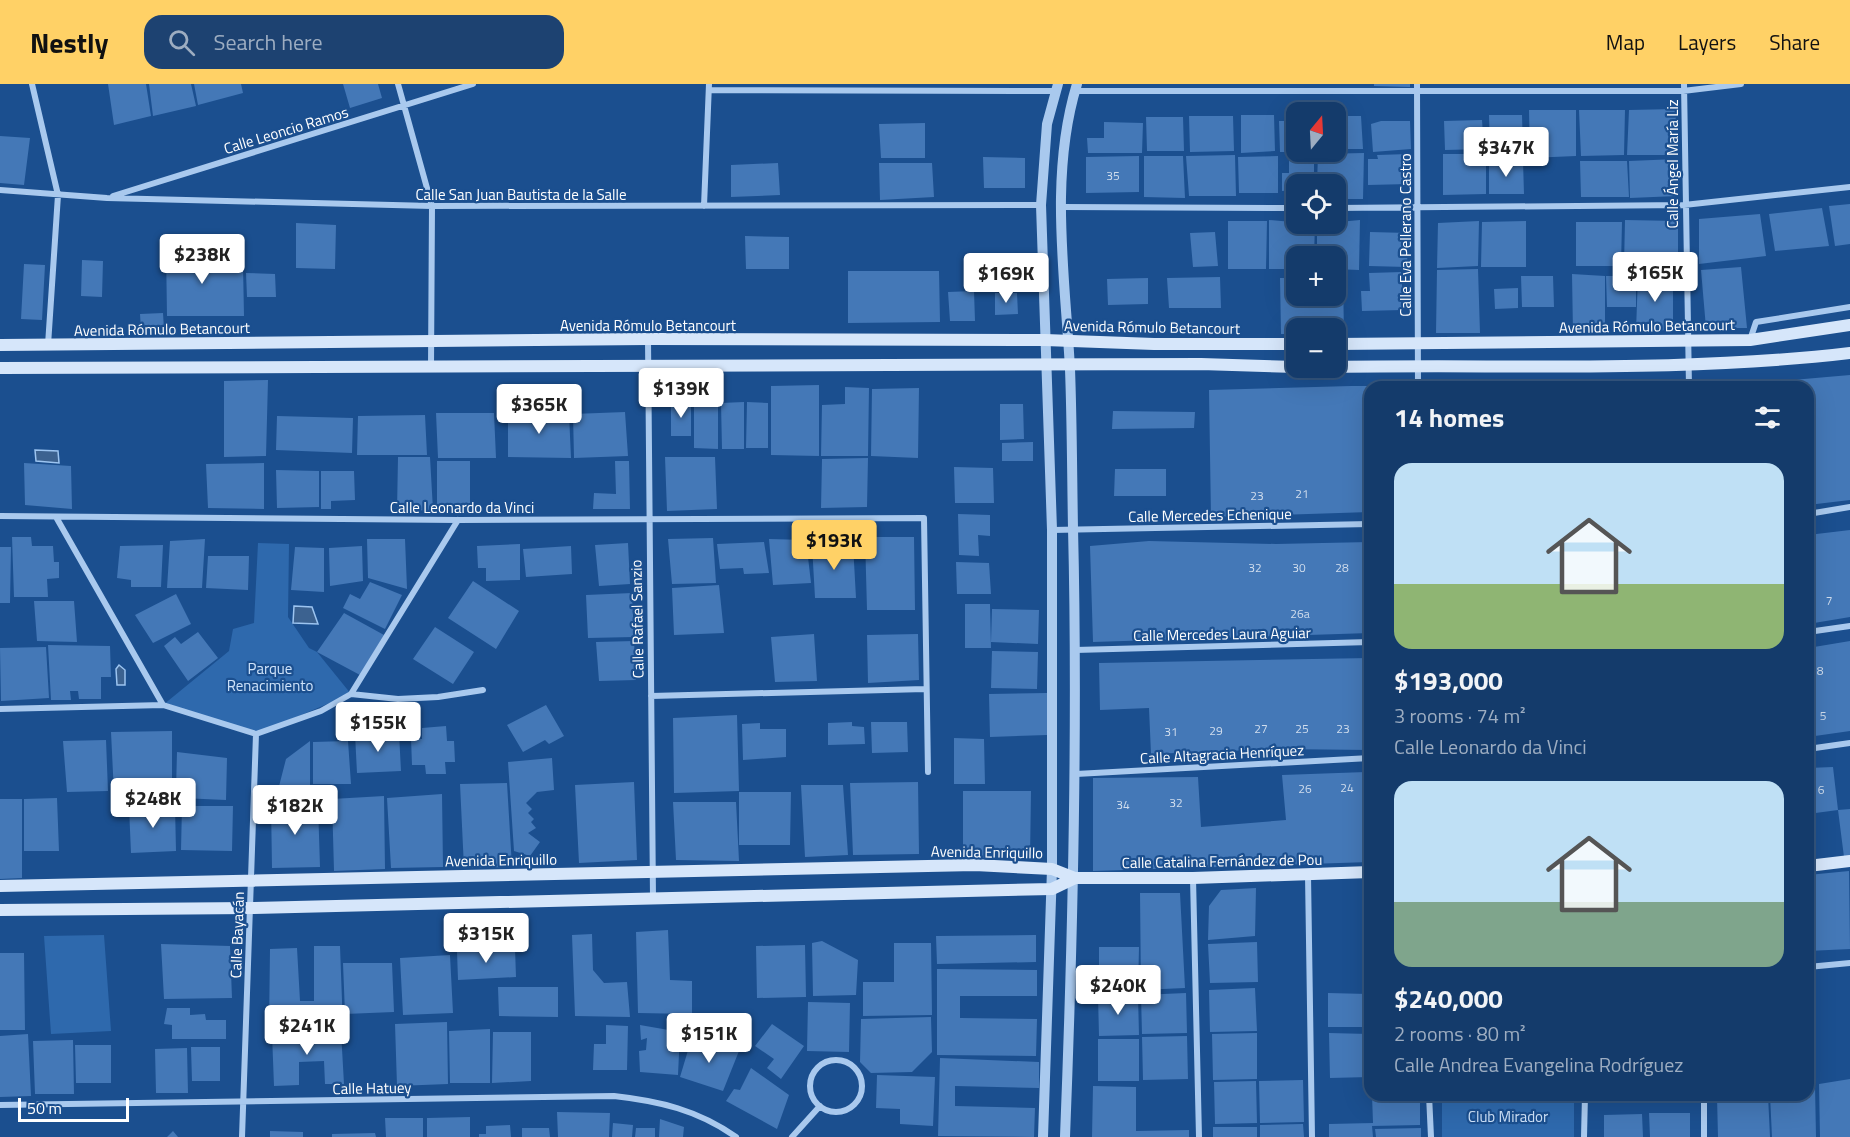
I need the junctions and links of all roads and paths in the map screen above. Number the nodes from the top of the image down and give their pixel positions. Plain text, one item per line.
1 (32, 84) edge
2 (398, 84) edge
3 (473, 84) edge
4 (1417, 84) edge
5 (1741, 84) edge
6 (709, 87) edge
7 (1057, 87) edge
8 (1684, 87) edge
9 (1075, 88) edge
10 (1417, 92) junction
11 (404, 106) junction
12 (1850, 187) edge
13 (0, 190) edge
14 (58, 195) junction
15 (107, 198) junction
16 (1041, 205) junction
17 (1684, 205) junction
18 (432, 206) junction
19 (704, 206) junction
20 (1062, 207) junction
21 (1286, 208) edge
22 (1346, 208) edge
23 (1419, 208) junction
24 (1850, 307) edge
25 (1850, 325) edge
26 (648, 339) junction
27 (431, 340) junction
28 (1045, 340) junction
29 (1687, 340) junction
30 (1750, 340) junction
31 (1067, 341) junction
32 (1417, 343) junction
33 (1286, 344) edge
34 (1346, 344) edge
35 (0, 345) edge
36 (48, 345) junction
37 (1850, 353) edge
38 (1286, 366) edge
39 (1417, 366) junction
40 (1687, 366) junction
41 (431, 367) junction
42 (648, 367) junction
43 (1046, 367) junction
44 (1070, 367) junction
45 (1346, 367) edge
46 (0, 368) edge
47 (1418, 381) edge
48 (1688, 381) edge
49 (1850, 507) edge
50 (1814, 513) edge
51 (0, 516) edge
52 (56, 517) junction
53 (648, 518) junction
54 (458, 520) junction
55 (1364, 524) edge
56 (1052, 530) junction
57 (1073, 530) junction
58 (1850, 626) edge
59 (1814, 631) edge
60 (1364, 642) edge
61 (1075, 650) junction
62 (925, 689) junction
63 (483, 690) dead end
64 (351, 694) junction
65 (651, 696) junction
66 (163, 705) junction
67 (0, 709) edge
68 (256, 734) junction
69 (1850, 743) edge
70 (1814, 748) edge
71 (1364, 758) edge
72 (928, 772) dead end
73 (1076, 774) junction
74 (1850, 861) edge
75 (1814, 865) edge
76 (1052, 869) junction
77 (652, 872) junction
78 (1364, 872) edge
79 (1308, 875) junction
80 (1075, 878) junction
81 (1193, 878) junction
82 (251, 881) junction
83 (0, 886) edge
84 (1052, 889) junction
85 (652, 898) junction
86 (251, 908) junction
87 (0, 910) edge
88 (1850, 963) edge
89 (1814, 966) edge
90 (243, 1101) junction
91 (1429, 1101) edge
92 (1585, 1101) edge
93 (1704, 1101) edge
94 (0, 1105) edge
95 (820, 1106) junction
96 (242, 1137) edge
97 (736, 1137) edge
98 (792, 1137) edge
99 (1043, 1137) edge
100 (1065, 1137) edge
101 (1199, 1137) edge
102 (1312, 1137) edge
103 (1431, 1137) edge
104 (1584, 1137) edge
105 (1704, 1137) edge

1 - 14 street
2 - 11 street
3 - 11 street, Calle Leoncio Ramos
4 - 10 street, Calle Eva Pellerano Castro
5 - 8 street
6 - 7 street
6 - 19 street
7 - 16 street
8 - 10 street
8 - 17 street, Calle Ángel María Liz
9 - 10 street
9 - 20 street
10 - 23 street, Calle Eva Pellerano Castro
11 - 15 street, Calle Leoncio Ramos
11 - 18 street
12 - 17 street
13 - 14 street, Calle San Juan Bautista de la Salle
14 - 15 street, Calle San Juan Bautista de la Salle
14 - 36 street
15 - 18 street, Calle San Juan Bautista de la Salle
16 - 19 street, Calle San Juan Bautista de la Salle
16 - 28 street
17 - 23 street
17 - 29 street, Calle Ángel María Liz
18 - 19 street, Calle San Juan Bautista de la Salle
18 - 27 street
20 - 21 street
20 - 31 street
22 - 23 street
23 - 32 street, Calle Eva Pellerano Castro
24 - 30 street
25 - 30 main road, Avenida Rómulo Betancourt
26 - 27 main road, Avenida Rómulo Betancourt
26 - 28 main road, Avenida Rómulo Betancourt
26 - 42 street, Calle Rafael Sanzio
27 - 36 main road, Avenida Rómulo Betancourt
27 - 41 street
28 - 31 main road, Avenida Rómulo Betancourt
28 - 43 street
29 - 30 main road, Avenida Rómulo Betancourt
29 - 32 main road, Avenida Rómulo Betancourt
29 - 40 street, Calle Ángel María Liz
31 - 33 main road, Avenida Rómulo Betancourt
31 - 44 street
32 - 34 main road, Avenida Rómulo Betancourt
32 - 39 street, Calle Eva Pellerano Castro
35 - 36 main road, Avenida Rómulo Betancourt
37 - 40 main road
38 - 44 main road
39 - 40 main road
39 - 45 main road
39 - 47 street, Calle Eva Pellerano Castro
40 - 48 street, Calle Ángel María Liz
41 - 42 main road
41 - 46 main road
42 - 43 main road
42 - 53 street, Calle Rafael Sanzio
43 - 44 main road
43 - 56 street
44 - 57 street
49 - 50 street
51 - 52 street, Calle Leonardo da Vinci
52 - 54 street, Calle Leonardo da Vinci
52 - 66 street
53 - 54 street, Calle Leonardo da Vinci
53 - 62 street, Calle Leonardo da Vinci
53 - 65 street, Calle Rafael Sanzio
54 - 64 street
55 - 57 street, Calle Mercedes Echenique
56 - 57 street, Calle Mercedes Echenique
56 - 76 street
57 - 61 street
58 - 59 street
60 - 61 street, Calle Mercedes Laura Aguiar
61 - 73 street
62 - 65 street
62 - 72 street
63 - 64 street
64 - 68 street
65 - 77 street, Calle Rafael Sanzio
66 - 67 street
66 - 68 street
68 - 82 street, Calle Bayacán
69 - 70 street
71 - 73 street, Calle Altagracia Henríquez
73 - 80 street
74 - 75 main road
76 - 77 main road, Avenida Enriquillo
76 - 80 main road, Avenida Enriquillo
76 - 84 street
77 - 82 main road, Avenida Enriquillo
77 - 85 street, Calle Rafael Sanzio
78 - 79 main road, Calle Catalina Fernández de Pou
79 - 81 main road, Calle Catalina Fernández de Pou
79 - 102 street
80 - 81 main road, Calle Catalina Fernández de Pou
80 - 84 main road
80 - 100 street
81 - 101 street
82 - 83 main road, Avenida Enriquillo
82 - 86 street, Calle Bayacán
84 - 85 main road
84 - 99 street
85 - 86 main road
86 - 87 main road
86 - 90 street, Calle Bayacán
88 - 89 street
90 - 94 street, Calle Hatuey
90 - 96 street, Calle Bayacán
90 - 97 street, Calle Hatuey
91 - 103 street
92 - 104 street
93 - 105 street
95 - 95 street
95 - 98 street

